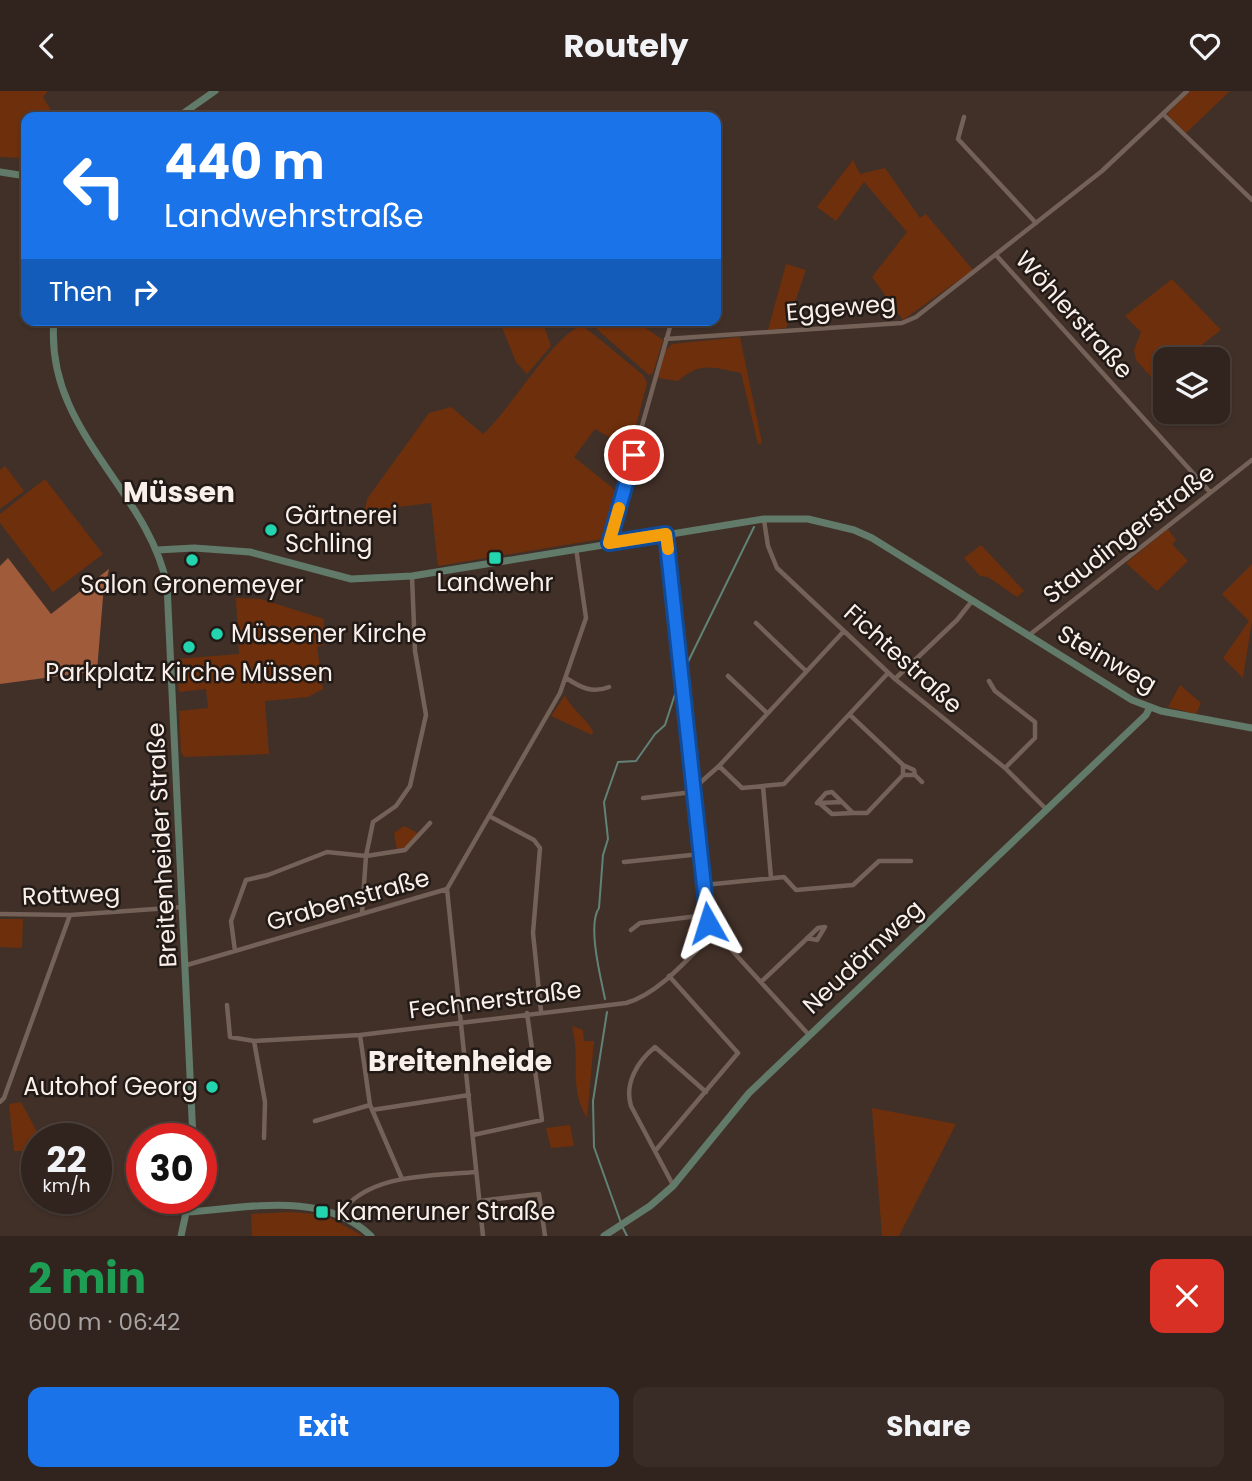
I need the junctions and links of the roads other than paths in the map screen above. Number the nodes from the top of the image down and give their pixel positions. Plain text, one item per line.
1 (215, 91) edge
2 (1187, 91) edge
3 (185, 112) edge
4 (1163, 114) junction
5 (964, 117) dead end
6 (0, 172) edge
7 (21, 175) edge
8 (1252, 200) edge
9 (1036, 223) junction
10 (996, 255) junction
11 (54, 326) edge
12 (670, 326) edge
13 (666, 339) junction
14 (1252, 460) edge
15 (1210, 492) junction
16 (764, 519) junction
17 (666, 534) junction
18 (609, 543) junction
19 (576, 548) junction
20 (157, 550) junction
21 (412, 576) junction
22 (972, 601) junction
23 (756, 623) dead end
24 (844, 631) junction
25 (1028, 636) junction
26 (806, 671) junction
27 (888, 673) junction
28 (728, 676) dead end
29 (566, 678) junction
30 (895, 679) junction
31 (989, 681) dead end
32 (609, 687) dead end
33 (1150, 707) junction
34 (767, 713) junction
35 (850, 715) junction
36 (1252, 728) edge
37 (903, 765) junction
38 (719, 766) junction
39 (1005, 768) junction
40 (903, 775) junction
41 (915, 775) junction
42 (922, 782) dead end
43 (692, 784) junction
44 (763, 786) junction
45 (693, 792) junction
46 (643, 798) dead end
47 (818, 802) junction
48 (843, 802) junction
49 (836, 803) junction
50 (1046, 809) junction
51 (853, 813) junction
52 (836, 814) junction
53 (491, 817) junction
54 (430, 823) dead end
55 (701, 854) junction
56 (366, 856) junction
57 (911, 861) dead end
58 (624, 862) dead end
59 (771, 878) junction
60 (704, 885) junction
61 (447, 889) junction
62 (184, 907) junction
63 (362, 913) junction
64 (0, 914) edge
65 (69, 915) junction
66 (707, 915) junction
67 (631, 930) dead end
68 (714, 933) junction
69 (807, 938) dead end
70 (235, 951) junction
71 (187, 965) junction
72 (669, 976) junction
73 (761, 982) junction
74 (227, 1005) dead end
75 (541, 1011) junction
76 (527, 1013) junction
77 (463, 1021) junction
78 (360, 1035) junction
79 (809, 1035) junction
80 (254, 1041) junction
81 (706, 1092) junction
82 (469, 1095) junction
83 (0, 1102) edge
84 (371, 1107) junction
85 (315, 1121) dead end
86 (192, 1123) edge
87 (473, 1135) junction
88 (264, 1138) dead end
89 (655, 1151) junction
90 (476, 1172) junction
91 (402, 1179) junction
92 (673, 1185) junction
93 (479, 1201) junction
94 (217, 1210) edge
95 (186, 1214) edge
96 (340, 1214) junction
97 (181, 1236) edge
98 (371, 1236) edge
99 (482, 1236) edge
100 (545, 1236) edge
101 (604, 1236) edge

1 - 3 street
2 - 4 street, Eggeweg
4 - 8 street
4 - 9 street, Eggeweg
5 - 9 street
6 - 7 street
9 - 10 street, Eggeweg
10 - 13 street, Eggeweg
10 - 15 street, Wöhlerstraße
11 - 20 street, Breitenheider Straße
12 - 13 street
13 - 18 street
14 - 15 street, Staudingerstraße
15 - 25 street, Staudingerstraße
16 - 17 street, Steinweg
16 - 22 street, Steinweg
16 - 24 street, Fichtestraße
17 - 18 street, Steinweg
17 - 43 street
18 - 19 street, Steinweg
19 - 21 street, Steinweg
19 - 29 street, Grabenstraße
20 - 21 street, Steinweg
20 - 62 street, Breitenheider Straße
21 - 56 street
22 - 25 street, Steinweg
22 - 30 street
23 - 26 street
24 - 26 street
24 - 27 street, Fichtestraße
25 - 33 street, Steinweg
26 - 34 street
27 - 30 street, Fichtestraße
27 - 35 street
28 - 34 street
29 - 32 street
29 - 53 street, Grabenstraße
30 - 39 street, Fichtestraße
31 - 39 street
33 - 36 street, Steinweg
33 - 50 street, Neudörnweg
34 - 38 street
35 - 37 street
35 - 44 street
37 - 40 street
37 - 41 street
38 - 43 street
38 - 44 street
39 - 50 street, Fichtestraße
40 - 41 street
40 - 51 street
41 - 42 street
43 - 45 street
44 - 59 street
45 - 46 street
45 - 55 street
47 - 48 street
47 - 49 street
47 - 52 street
48 - 49 street
48 - 51 street
49 - 52 street
50 - 79 street, Neudörnweg
51 - 52 street
53 - 61 street, Grabenstraße
53 - 75 street
54 - 56 street
55 - 58 street
55 - 60 street
56 - 63 street
56 - 70 street
57 - 59 street
59 - 60 street
60 - 66 street
61 - 63 street, Grabenstraße
61 - 77 street
62 - 65 street, Rottweg
62 - 71 street, Breitenheider Straße
63 - 70 street, Grabenstraße
64 - 65 street, Rottweg
65 - 83 street
66 - 67 street
66 - 68 street
68 - 72 street, Fechnerstraße
68 - 73 street
69 - 73 street
70 - 71 street, Grabenstraße
71 - 86 street, Breitenheider Straße
72 - 75 street, Fechnerstraße
72 - 81 street
73 - 79 street
74 - 80 street
75 - 76 street, Fechnerstraße
76 - 77 street, Fechnerstraße
76 - 87 street
77 - 78 street, Fechnerstraße
77 - 82 street
78 - 80 street, Fechnerstraße
78 - 84 street
79 - 92 street, Neudörnweg
80 - 88 street
81 - 89 street
81 - 89 street
82 - 84 street
82 - 87 street
84 - 85 street
84 - 91 street
87 - 90 street
89 - 92 street
90 - 91 street
90 - 93 street
91 - 96 street
92 - 101 street, Neudörnweg
93 - 99 street
93 - 100 street
94 - 96 street
95 - 97 street
96 - 98 street

